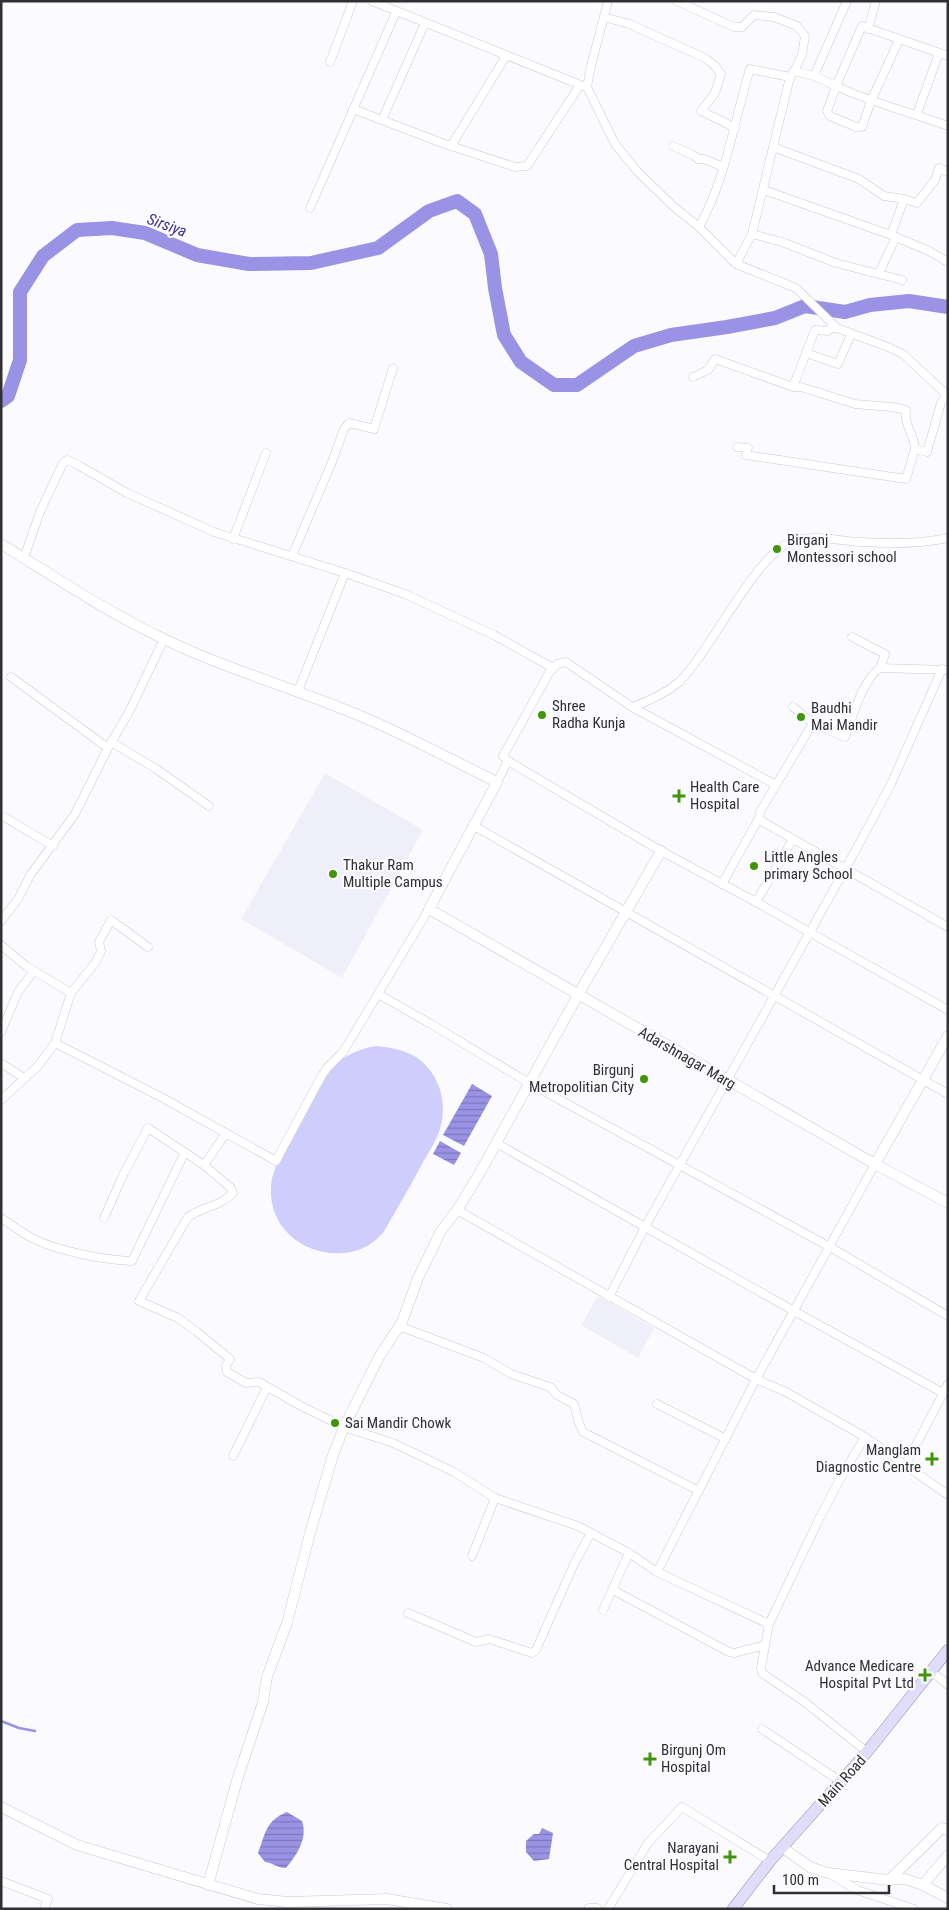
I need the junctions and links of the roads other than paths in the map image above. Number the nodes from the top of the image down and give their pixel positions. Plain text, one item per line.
1 (353, 1) edge
2 (372, 1) edge
3 (608, 1) edge
4 (677, 1) edge
5 (847, 1) edge
6 (876, 1) edge
7 (396, 12) junction
8 (604, 17) junction
9 (425, 24) junction
10 (868, 29) junction
11 (899, 40) junction
12 (939, 53) junction
13 (506, 56) junction
14 (948, 56) edge
15 (330, 62) dead end
16 (792, 74) junction
17 (814, 76) junction
18 (583, 86) junction
19 (836, 86) junction
20 (871, 101) junction
21 (353, 109) junction
22 (917, 114) junction
23 (382, 120) junction
24 (948, 126) edge
25 (734, 128) junction
26 (450, 146) junction
27 (674, 146) dead end
28 (773, 147) junction
29 (723, 167) junction
30 (948, 172) edge
31 (764, 190) junction
32 (904, 199) junction
33 (310, 208) dead end
34 (699, 227) junction
35 (752, 234) junction
36 (893, 236) junction
37 (948, 262) edge
38 (736, 264) junction
39 (879, 274) junction
40 (902, 280) dead end
41 (834, 327) junction
42 (851, 334) junction
43 (806, 353) junction
44 (393, 368) dead end
45 (693, 377) dead end
46 (793, 386) junction
47 (947, 396) edge
48 (737, 447) dead end
49 (915, 449) junction
50 (266, 453) dead end
51 (948, 538) edge
52 (233, 539) junction
53 (1, 544) edge
54 (292, 556) junction
55 (24, 558) junction
56 (345, 574) junction
57 (852, 637) dead end
58 (164, 639) junction
59 (553, 668) junction
60 (880, 668) junction
61 (945, 669) edge
62 (11, 677) dead end
63 (298, 691) junction
64 (632, 707) junction
65 (793, 707) dead end
66 (813, 723) junction
67 (110, 745) junction
68 (508, 761) junction
69 (497, 782) junction
70 (776, 785) junction
71 (209, 806) dead end
72 (1, 815) edge
73 (759, 818) junction
74 (474, 826) junction
75 (793, 838) junction
76 (53, 846) junction
77 (661, 851) junction
78 (846, 868) junction
79 (722, 884) junction
80 (756, 902) junction
81 (429, 910) junction
82 (625, 912) junction
83 (1, 921) edge
84 (948, 927) edge
85 (810, 933) junction
86 (1, 945) edge
87 (148, 947) dead end
88 (34, 971) junction
89 (71, 993) junction
90 (378, 994) junction
91 (578, 995) junction
92 (774, 996) junction
93 (948, 1010) edge
94 (1, 1032) edge
95 (948, 1036) edge
96 (55, 1043) junction
97 (1, 1063) edge
98 (24, 1078) junction
99 (727, 1080) junction
100 (923, 1080) junction
101 (529, 1083) junction
102 (948, 1094) edge
103 (1, 1100) edge
104 (226, 1133) junction
105 (496, 1143) junction
106 (185, 1152) junction
107 (679, 1164) junction
108 (875, 1164) junction
109 (204, 1165) junction
110 (948, 1203) edge
111 (457, 1210) junction
112 (1, 1218) edge
113 (104, 1218) dead end
114 (645, 1227) junction
115 (830, 1247) junction
116 (609, 1297) junction
117 (794, 1311) junction
118 (948, 1316) edge
119 (399, 1326) junction
120 (756, 1380) junction
121 (948, 1384) edge
122 (268, 1387) junction
123 (943, 1393) junction
124 (657, 1404) dead end
125 (344, 1427) junction
126 (865, 1436) junction
127 (726, 1439) junction
128 (233, 1456) dead end
129 (906, 1464) junction
130 (699, 1491) junction
131 (948, 1495) edge
132 (495, 1498) junction
133 (591, 1533) junction
134 (628, 1553) junction
135 (472, 1556) dead end
136 (657, 1572) junction
137 (613, 1590) junction
138 (603, 1610) dead end
139 (408, 1612) dead end
140 (770, 1624) junction
141 (765, 1644) junction
142 (948, 1650) edge
143 (931, 1671) junction
144 (948, 1685) edge
145 (762, 1729) dead end
146 (867, 1752) junction
147 (840, 1781) junction
148 (1, 1807) edge
149 (948, 1830) edge
150 (783, 1848) junction
151 (948, 1855) edge
152 (770, 1861) junction
153 (828, 1873) junction
154 (889, 1880) junction
155 (1, 1881) edge
156 (208, 1885) junction
157 (923, 1885) junction
158 (948, 1898) edge
159 (272, 1905) edge
160 (301, 1905) edge
161 (329, 1905) edge
162 (410, 1906) edge
163 (44, 1909) edge
164 (447, 1909) edge
165 (589, 1909) edge
166 (597, 1909) edge
167 (608, 1909) edge
168 (733, 1909) edge
169 (914, 1909) edge

1 - 15 street
2 - 7 street
3 - 8 street
4 - 16 street
5 - 17 street
6 - 10 street
7 - 9 street
7 - 21 street
8 - 18 street
8 - 25 street
9 - 13 street
9 - 23 street
10 - 11 street
10 - 19 street
11 - 12 street
11 - 20 street
12 - 14 street
12 - 22 street
13 - 18 street
13 - 26 street
16 - 17 street
16 - 25 street
16 - 28 street
17 - 19 street
18 - 26 street
18 - 34 street
19 - 20 street
19 - 20 street
20 - 22 street
21 - 23 street
21 - 33 street
22 - 24 street
23 - 26 street
25 - 29 street
27 - 29 street
28 - 31 street
28 - 32 street
29 - 34 street
30 - 32 street
31 - 35 street
31 - 36 street
32 - 36 street
34 - 38 street
35 - 38 street
35 - 39 street
36 - 37 street
36 - 39 street
38 - 41 street
39 - 40 street
41 - 42 street
41 - 43 street
42 - 43 street
42 - 47 street
43 - 46 street
44 - 54 street
45 - 46 street
46 - 49 street
47 - 49 street
48 - 49 street
50 - 52 street
51 - 64 street
52 - 54 street
52 - 55 street
53 - 55 street
54 - 56 street
55 - 58 street
56 - 59 street
56 - 63 street
57 - 60 street
58 - 63 street
58 - 67 street
59 - 64 street
59 - 68 street
60 - 61 street
60 - 66 street
61 - 78 street
62 - 67 street
63 - 69 street
64 - 70 street
65 - 66 street
66 - 70 street
67 - 71 street
67 - 76 street
68 - 69 street
68 - 77 street
69 - 74 street
70 - 73 street
72 - 76 street
73 - 75 street
73 - 79 street
74 - 81 street
74 - 82 street
75 - 78 street
75 - 80 street
76 - 83 street
77 - 79 street
77 - 82 street
78 - 84 street
78 - 85 street
79 - 80 street
80 - 85 street
81 - 90 street
81 - 91 street, Adarshnagar Marg
82 - 91 street
82 - 92 street
85 - 92 street
85 - 93 street
86 - 88 street
87 - 89 street
88 - 89 street
88 - 94 street
89 - 96 street
90 - 101 street
90 - 104 street
91 - 99 street, Adarshnagar Marg
91 - 101 street
92 - 99 street
92 - 100 street
95 - 100 street
96 - 98 street
96 - 104 street
97 - 98 street
98 - 103 street
99 - 107 street
99 - 108 street, Adarshnagar Marg
100 - 102 street
100 - 108 street
101 - 105 street
101 - 107 street
104 - 109 street
105 - 111 street
105 - 114 street
106 - 109 street
106 - 112 street
106 - 113 street
107 - 114 street
107 - 115 street
108 - 110 street, Adarshnagar Marg
108 - 115 street
109 - 122 street
111 - 116 street
111 - 119 street
114 - 116 street
114 - 117 street
115 - 117 street
115 - 118 street
116 - 120 street
117 - 120 street
117 - 123 street
119 - 125 street
119 - 130 street
120 - 126 street
120 - 127 street
121 - 123 street
122 - 125 street
122 - 128 street
123 - 129 street
124 - 127 street
125 - 132 street
125 - 156 street
126 - 129 street
126 - 140 street
127 - 130 street
129 - 131 street
130 - 136 street
132 - 133 street
132 - 135 street
133 - 134 street
133 - 139 street
134 - 136 street
134 - 137 street
136 - 140 street
137 - 138 street
137 - 141 street
140 - 141 street
141 - 146 street
142 - 143 main road, Main Road
143 - 144 street
143 - 146 main road, Main Road
145 - 147 street
146 - 147 main road, Main Road
147 - 150 main road, Main Road
148 - 156 street
149 - 154 street
150 - 152 main road, Main Road
150 - 153 street
151 - 157 street
152 - 167 street
152 - 168 main road, Main Road
153 - 154 street
153 - 169 street
154 - 157 street
155 - 163 street
156 - 159 street
157 - 158 street
159 - 160 street
160 - 161 street
161 - 162 street
162 - 164 street
165 - 166 street

